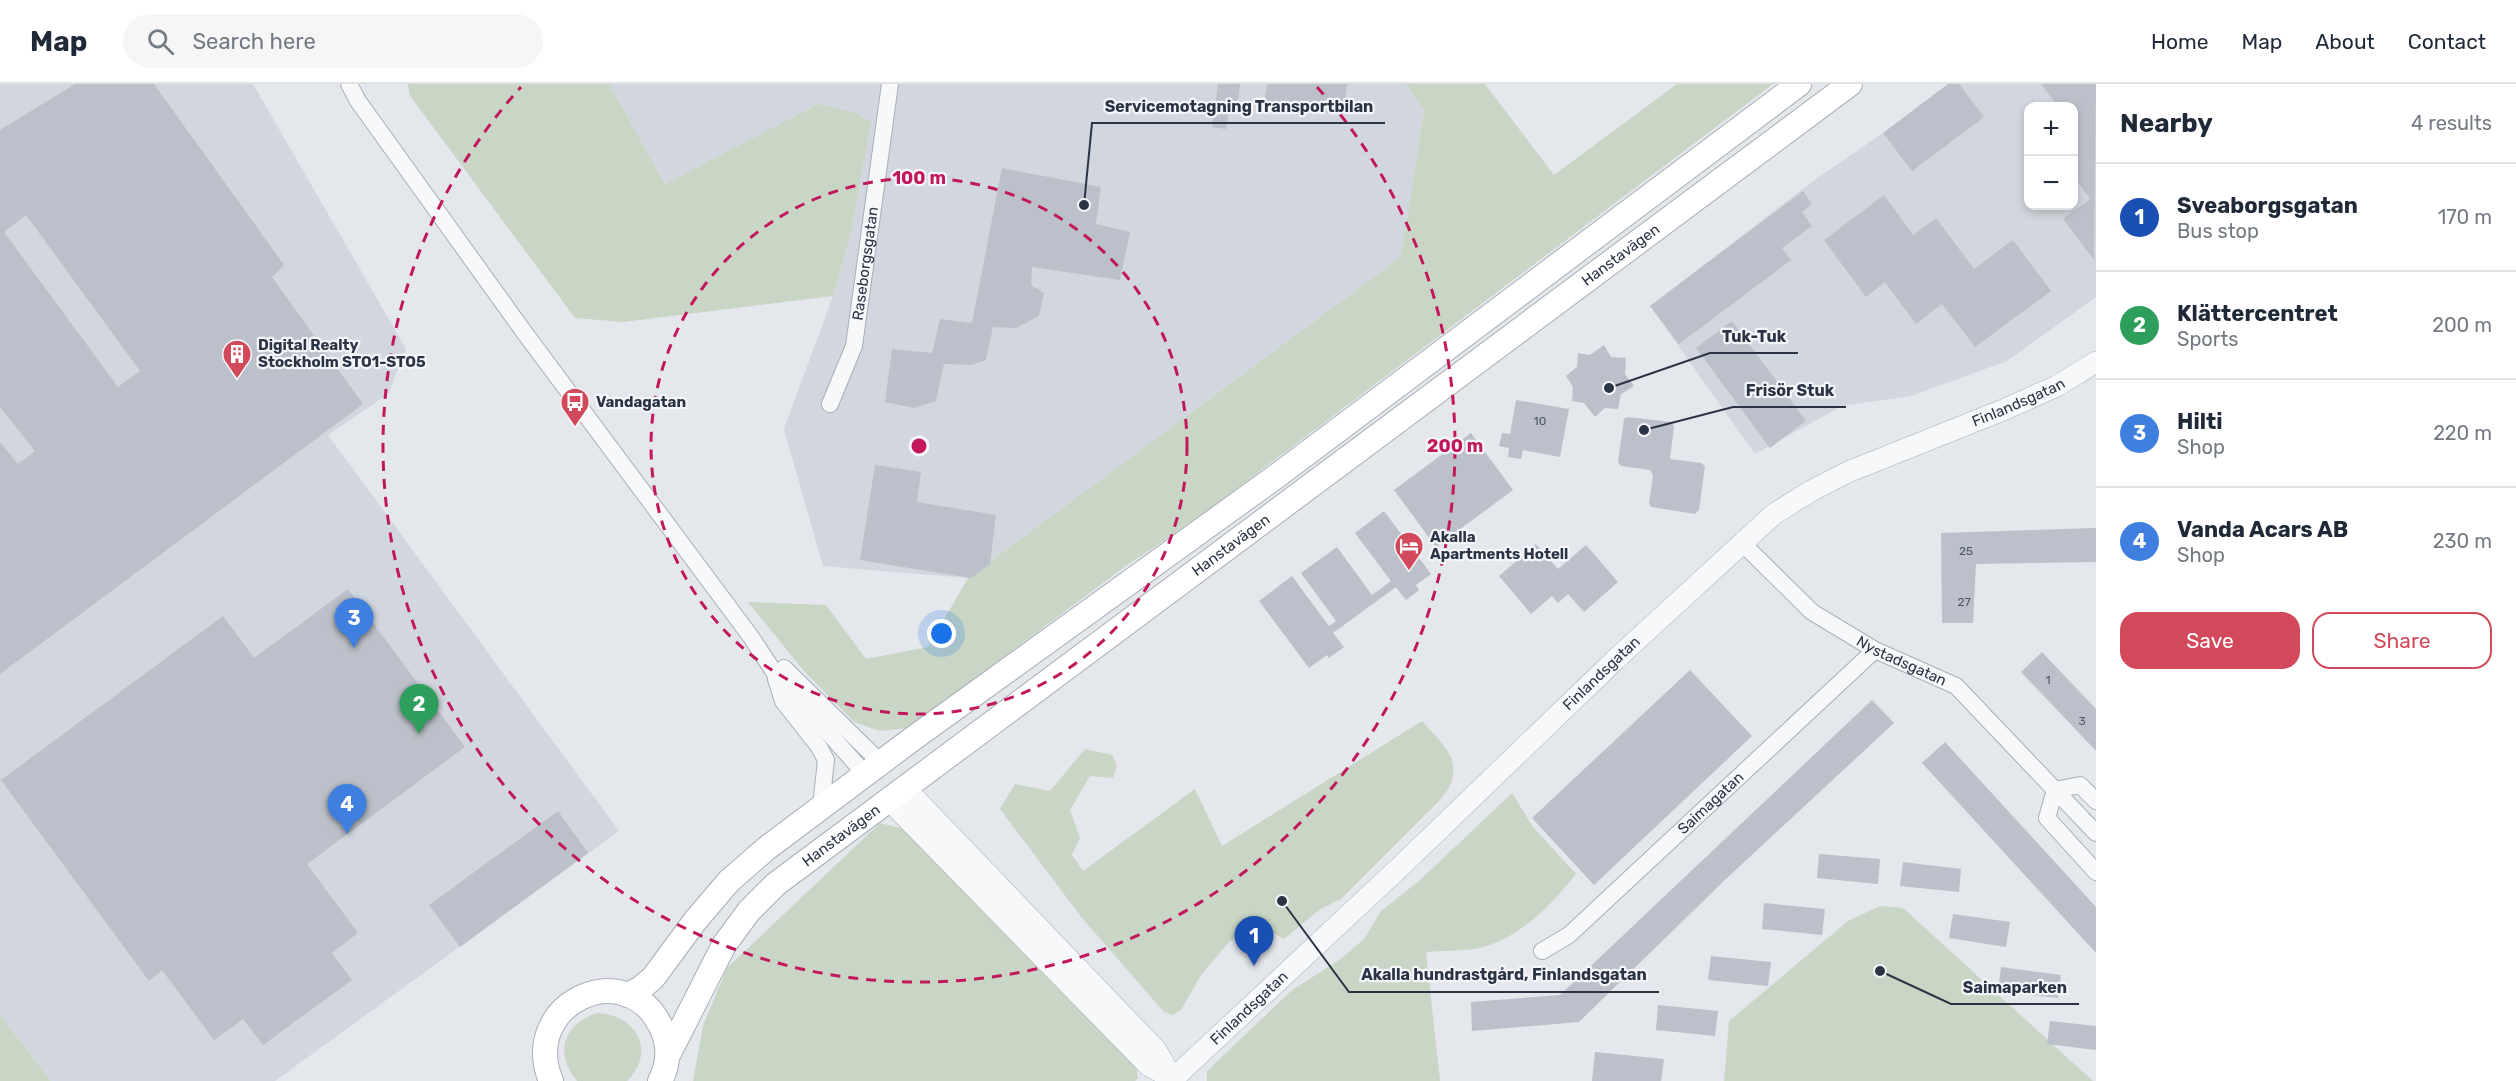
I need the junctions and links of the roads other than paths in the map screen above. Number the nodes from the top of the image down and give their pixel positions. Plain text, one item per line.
1 (349, 84) edge
2 (890, 84) edge
3 (1798, 84) edge
4 (1850, 84) edge
5 (2096, 362) edge
6 (830, 404) dead end
7 (1742, 542) junction
8 (751, 637) junction
9 (1875, 650) junction
10 (774, 672) junction
11 (873, 769) junction
12 (2055, 790) junction
13 (896, 793) junction
14 (2096, 801) edge
15 (818, 810) junction
16 (2096, 833) edge
17 (2096, 872) edge
18 (1542, 951) dead end
19 (628, 995) junction
20 (685, 1017) junction
21 (668, 1055) junction
22 (1173, 1080) edge
23 (551, 1081) edge
24 (660, 1081) edge
25 (673, 1081) edge

1 - 8 street
2 - 6 street, Raseborgsgatan
3 - 11 main road, Hanstavägen
4 - 13 main road, Hanstavägen
5 - 7 street, Finlandsgatan
7 - 9 street, Nystadsgatan
7 - 22 street, Finlandsgatan
8 - 10 street
8 - 11 street
9 - 12 street, Nystadsgatan
9 - 18 street, Saimagatan
10 - 11 street
10 - 15 street
11 - 13 main road
11 - 15 main road, Hanstavägen
12 - 14 street
12 - 16 street, Nystadsgatan
12 - 17 street
13 - 20 main road, Hanstavägen
13 - 22 street
15 - 19 main road, Hanstavägen
19 - 21 main road
19 - 23 main road
20 - 21 main road, Hanstavägen
20 - 25 main road
21 - 24 main road, Hanstavägen

